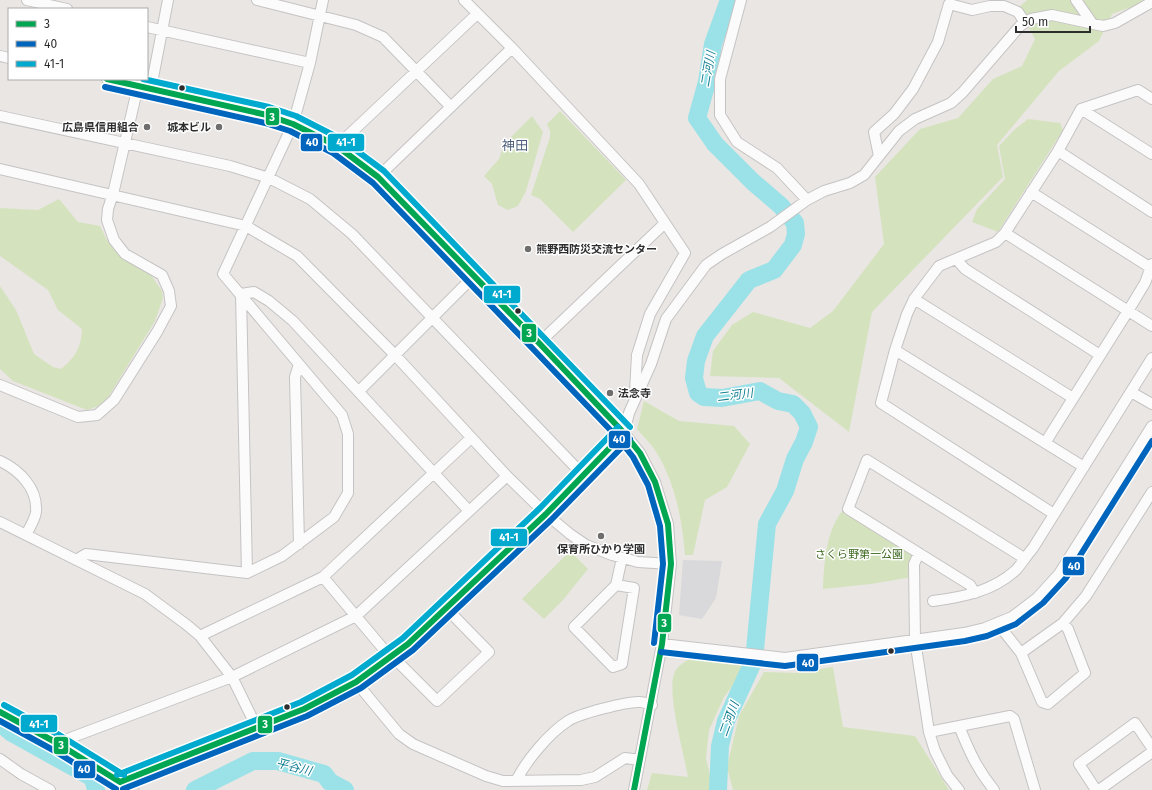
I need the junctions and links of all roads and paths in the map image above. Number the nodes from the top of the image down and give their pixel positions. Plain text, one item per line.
1 (26, 0) edge
2 (168, 0) edge
3 (257, 0) edge
4 (323, 0) edge
5 (464, 0) edge
6 (741, 0) edge
7 (1076, 0) edge
8 (273, 2) edge
9 (950, 2) edge
10 (1152, 2) edge
11 (62, 8) edge
12 (319, 14) junction
13 (477, 14) junction
14 (1025, 23) junction
15 (1092, 23) junction
16 (148, 27) edge
17 (162, 30) junction
18 (512, 48) junction
19 (310, 63) junction
20 (417, 70) junction
21 (111, 80) edge
22 (138, 86) junction
23 (151, 88) junction
24 (1152, 99) edge
25 (450, 107) junction
26 (1081, 109) junction
27 (0, 116) edge
28 (293, 124) junction
29 (125, 143) junction
30 (338, 146) junction
31 (1058, 151) junction
32 (1152, 154) edge
33 (879, 156) junction
34 (0, 169) edge
35 (378, 177) junction
36 (269, 178) junction
37 (1031, 192) junction
38 (113, 194) junction
39 (807, 200) junction
40 (1152, 212) edge
41 (664, 223) junction
42 (246, 226) junction
43 (1005, 233) junction
44 (956, 260) junction
45 (1151, 266) edge
46 (474, 276) junction
47 (241, 294) junction
48 (914, 299) junction
49 (1128, 311) junction
50 (432, 317) junction
51 (1152, 326) edge
52 (539, 343) junction
53 (895, 350) junction
54 (395, 355) junction
55 (1100, 355) junction
56 (1152, 358) edge
57 (299, 364) junction
58 (0, 385) edge
59 (359, 391) junction
60 (1131, 392) junction
61 (1073, 398) junction
62 (634, 400) junction
63 (1152, 404) edge
64 (1152, 426) edge
65 (624, 433) junction
66 (471, 438) junction
67 (1044, 443) junction
68 (0, 461) edge
69 (1084, 467) junction
70 (434, 472) junction
71 (583, 475) junction
72 (507, 476) junction
73 (1152, 492) edge
74 (469, 511) junction
75 (546, 514) junction
76 (1054, 514) junction
77 (0, 522) edge
78 (26, 535) junction
79 (298, 544) junction
80 (919, 553) junction
81 (622, 558) junction
82 (1024, 558) junction
83 (76, 560) junction
84 (671, 564) junction
85 (247, 573) junction
86 (323, 577) junction
87 (616, 585) junction
88 (975, 593) junction
89 (933, 602) dead end
90 (446, 608) junction
91 (356, 616) junction
92 (997, 623) junction
93 (1064, 623) junction
94 (200, 636) junction
95 (916, 640) junction
96 (662, 644) junction
97 (1021, 653) junction
98 (392, 657) junction
99 (232, 678) junction
100 (356, 682) junction
101 (652, 705) junction
102 (0, 712) edge
103 (959, 726) junction
104 (257, 728) junction
105 (930, 732) junction
106 (57, 743) junction
107 (1152, 748) edge
108 (1152, 752) edge
109 (0, 759) edge
110 (640, 760) junction
111 (120, 782) junction
112 (516, 782) junction
113 (635, 786) edge
114 (50, 790) edge
115 (132, 790) edge
116 (958, 790) edge
117 (994, 790) edge
118 (1035, 790) edge
119 (1098, 790) edge

1 - 11 street
2 - 17 street
3 - 8 street
4 - 12 street
5 - 13 street
6 - 39 street
7 - 15 street
8 - 12 street
9 - 14 street
9 - 33 street
10 - 15 street
12 - 19 street
12 - 20 street
13 - 18 street
13 - 20 street
14 - 15 street
14 - 33 street
16 - 17 street
17 - 19 street
17 - 23 street
18 - 25 street
18 - 41 street
19 - 28 street
20 - 25 street
20 - 30 street
21 - 22 street
22 - 23 street
22 - 29 street
23 - 28 street
24 - 26 street
25 - 35 street
26 - 31 street
26 - 32 street
27 - 29 street
28 - 30 street
28 - 36 street
29 - 36 street
29 - 38 street
30 - 35 street
31 - 37 street
31 - 40 street
33 - 39 street
34 - 38 street
35 - 46 street
36 - 42 street
36 - 50 street
37 - 43 street
37 - 45 street
38 - 42 street
38 - 58 street
39 - 62 street
41 - 52 street
41 - 62 street
42 - 47 street
42 - 54 street
43 - 44 street
43 - 49 street
44 - 48 street
44 - 55 street
45 - 49 street
46 - 50 street
46 - 52 street
47 - 57 street
47 - 59 street
47 - 85 street
48 - 53 street
48 - 61 street
49 - 51 street
49 - 55 street
50 - 54 street
50 - 71 street
52 - 65 street
53 - 67 street
53 - 76 street
54 - 59 street
54 - 66 street
55 - 61 street
56 - 60 street
57 - 79 street
57 - 79 street
59 - 70 street
60 - 63 street
60 - 69 street
61 - 67 street
62 - 65 street
64 - 92 street
65 - 71 street
65 - 84 street
66 - 70 street
66 - 72 street
67 - 69 street
68 - 78 street
69 - 76 street
70 - 74 street
70 - 86 street
71 - 75 street
72 - 74 street
72 - 75 street
73 - 93 street
74 - 91 street
75 - 81 street
75 - 90 street
76 - 82 street
77 - 78 street
78 - 83 street
79 - 85 street
80 - 82 street
80 - 88 street
80 - 95 street
81 - 84 street
81 - 87 street
82 - 88 street
83 - 85 street
83 - 94 street
84 - 96 street
86 - 91 street
86 - 94 street
87 - 87 street
88 - 89 street
90 - 98 street
90 - 98 street
91 - 98 street
91 - 99 street
92 - 95 street
92 - 97 street
93 - 97 street
93 - 97 street
94 - 99 street
95 - 96 street
95 - 105 street
96 - 101 street
98 - 100 street
99 - 104 street
99 - 106 street
100 - 104 street
100 - 112 street
101 - 110 street
101 - 112 street
102 - 106 main road
103 - 105 street
103 - 117 street
103 - 118 street
104 - 111 street
105 - 116 street
106 - 111 main road
107 - 119 street
108 - 119 street
109 - 114 street
110 - 112 street
110 - 113 street
111 - 115 main road

